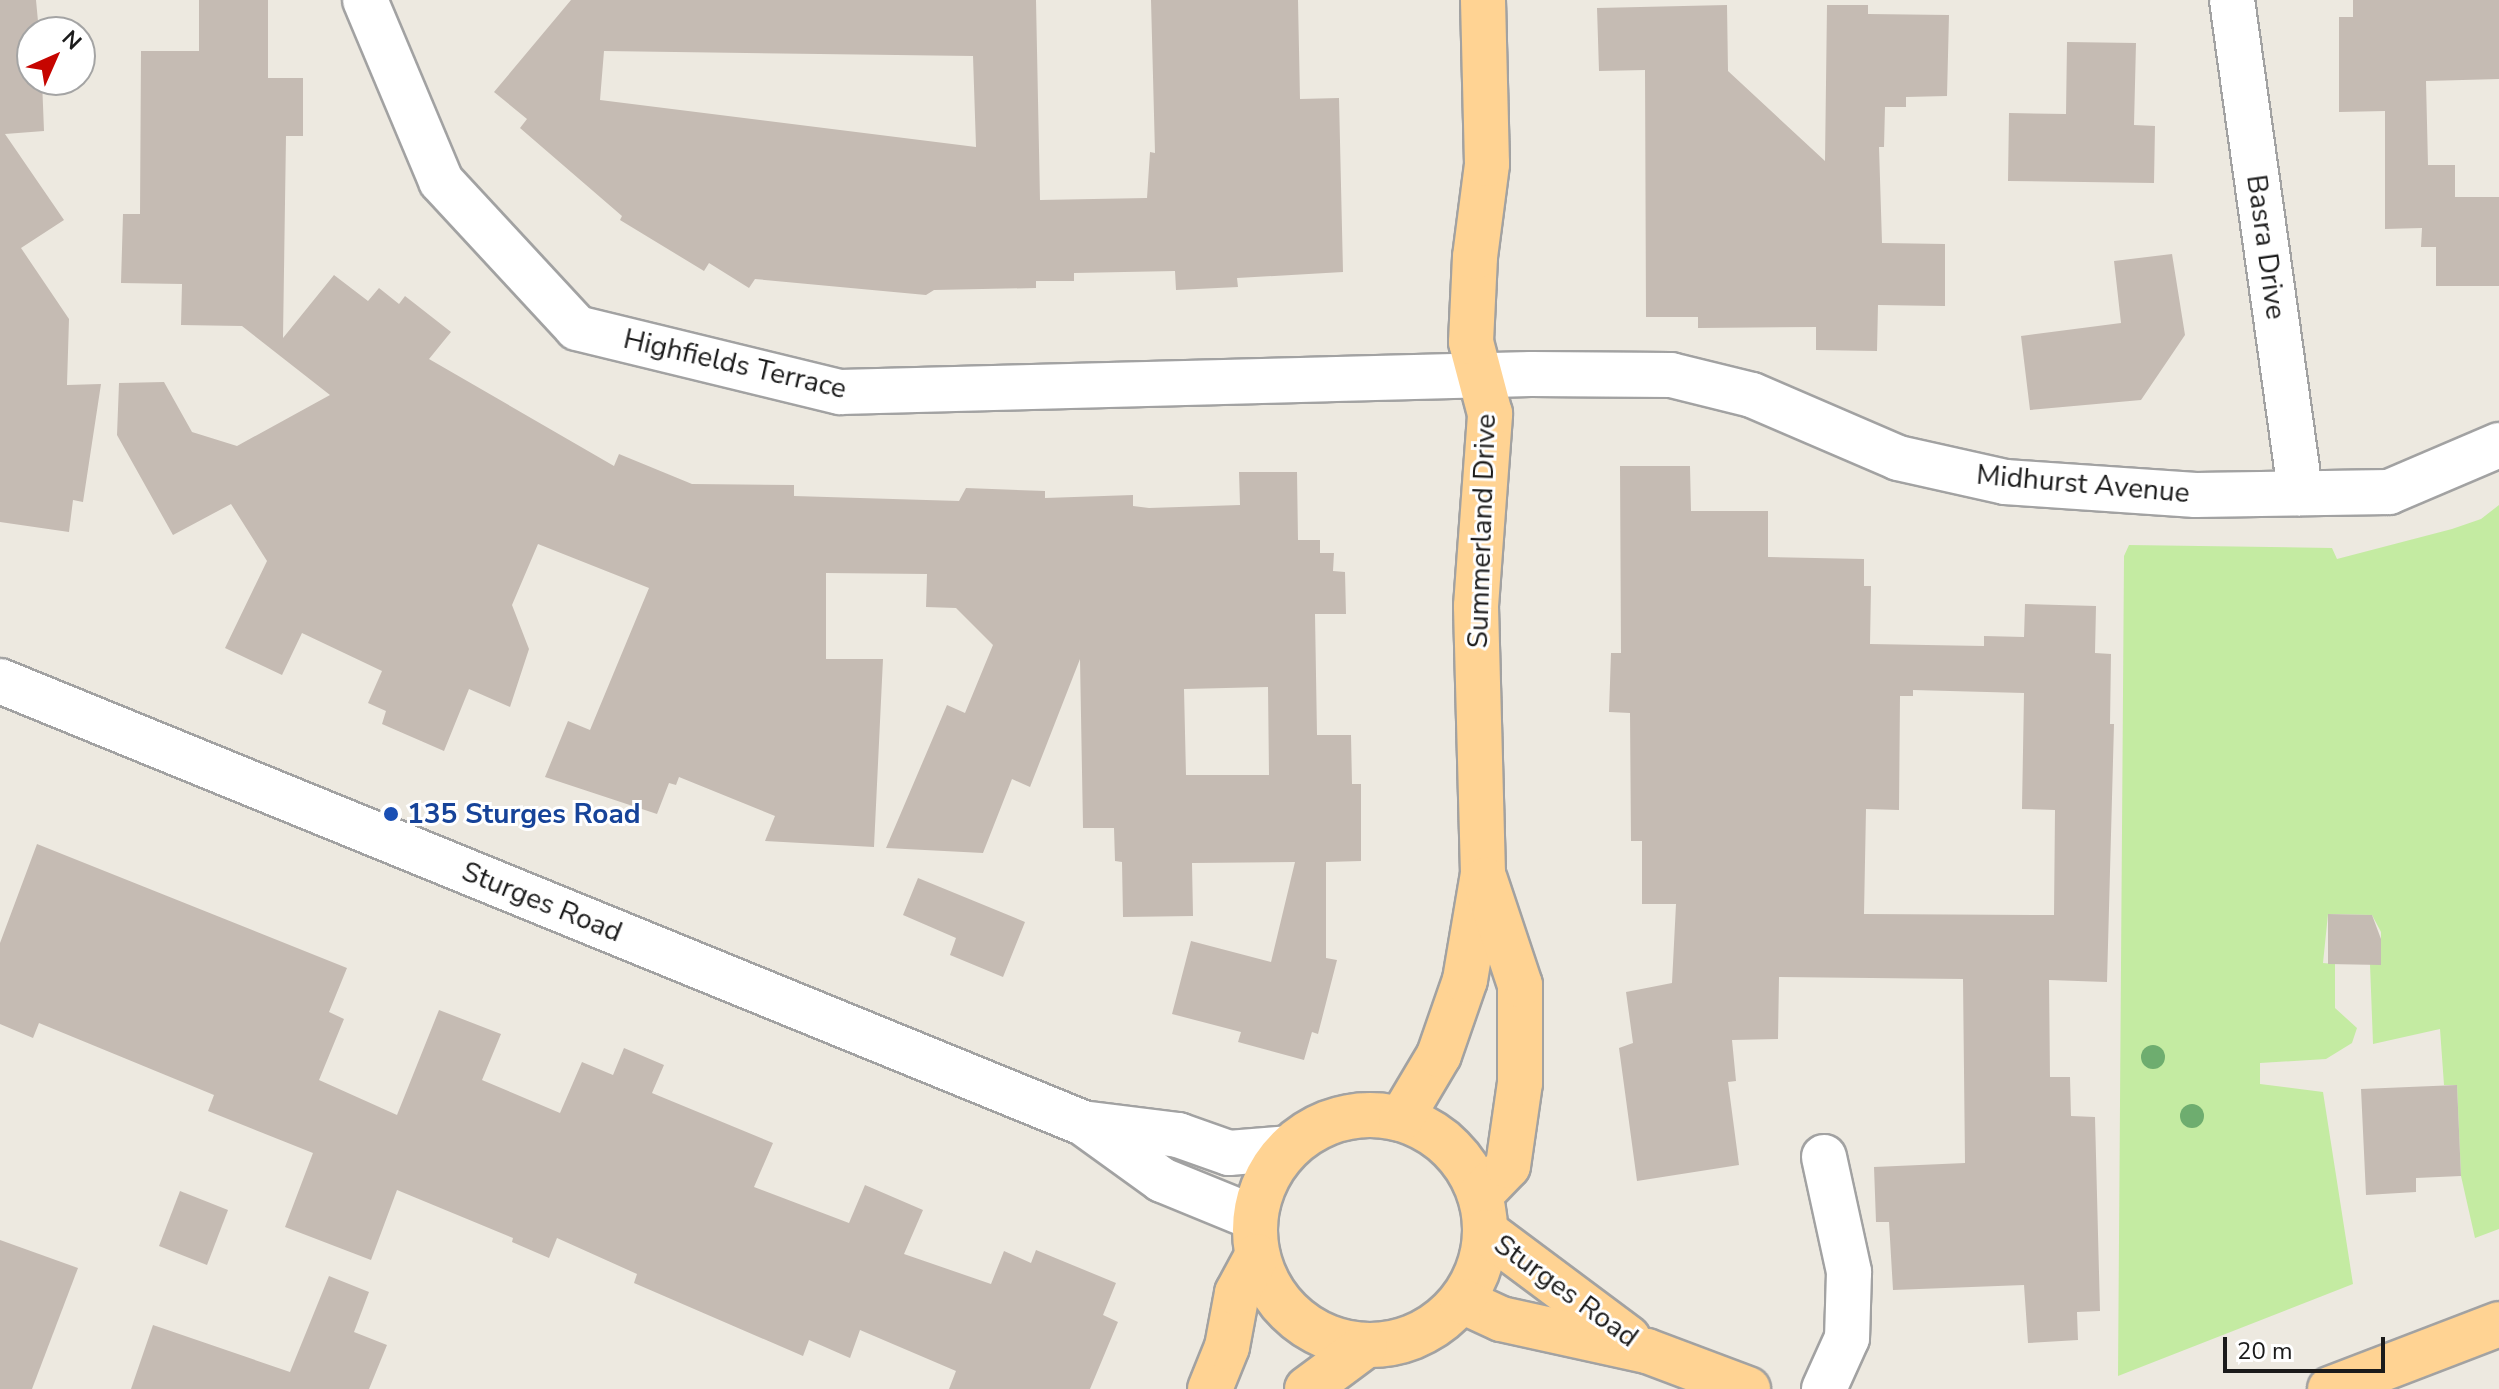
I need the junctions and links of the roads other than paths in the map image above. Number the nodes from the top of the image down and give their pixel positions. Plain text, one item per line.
1 (365, 0) edge
2 (1483, 0) edge
3 (2232, 0) edge
4 (1482, 376) junction
5 (2499, 445) edge
6 (2300, 493) junction
7 (0, 681) edge
8 (1483, 874) junction
9 (1401, 1119) junction
10 (1083, 1123) junction
11 (1288, 1148) junction
12 (1824, 1157) dead end
13 (1483, 1214) junction
14 (1256, 1237) junction
15 (1462, 1301) junction
16 (2499, 1324) edge
17 (1365, 1346) junction
18 (1647, 1351) junction
19 (1210, 1389) edge
20 (1307, 1389) edge
21 (1748, 1389) edge
22 (1824, 1389) edge
23 (2330, 1389) edge

1 - 4 street, Highfields Terrace
2 - 4 main road, Summerland Drive
3 - 6 street, Basra Drive
4 - 6 street, Midhurst Avenue
4 - 8 main road, Summerland Drive
5 - 6 street, Midhurst Avenue
7 - 10 street, Sturges Road
8 - 9 main road, Summerland Drive
8 - 13 main road, Summerland Drive
9 - 11 main road
9 - 13 main road
10 - 11 street, Sturges Road
10 - 14 street, Sturges Road
11 - 14 main road
12 - 22 street
13 - 15 main road
13 - 18 main road, Sturges Road
14 - 17 main road
14 - 19 main road
15 - 17 main road
15 - 18 main road, Sturges Road
16 - 23 main road
17 - 20 main road
18 - 21 main road, Sturges Road

